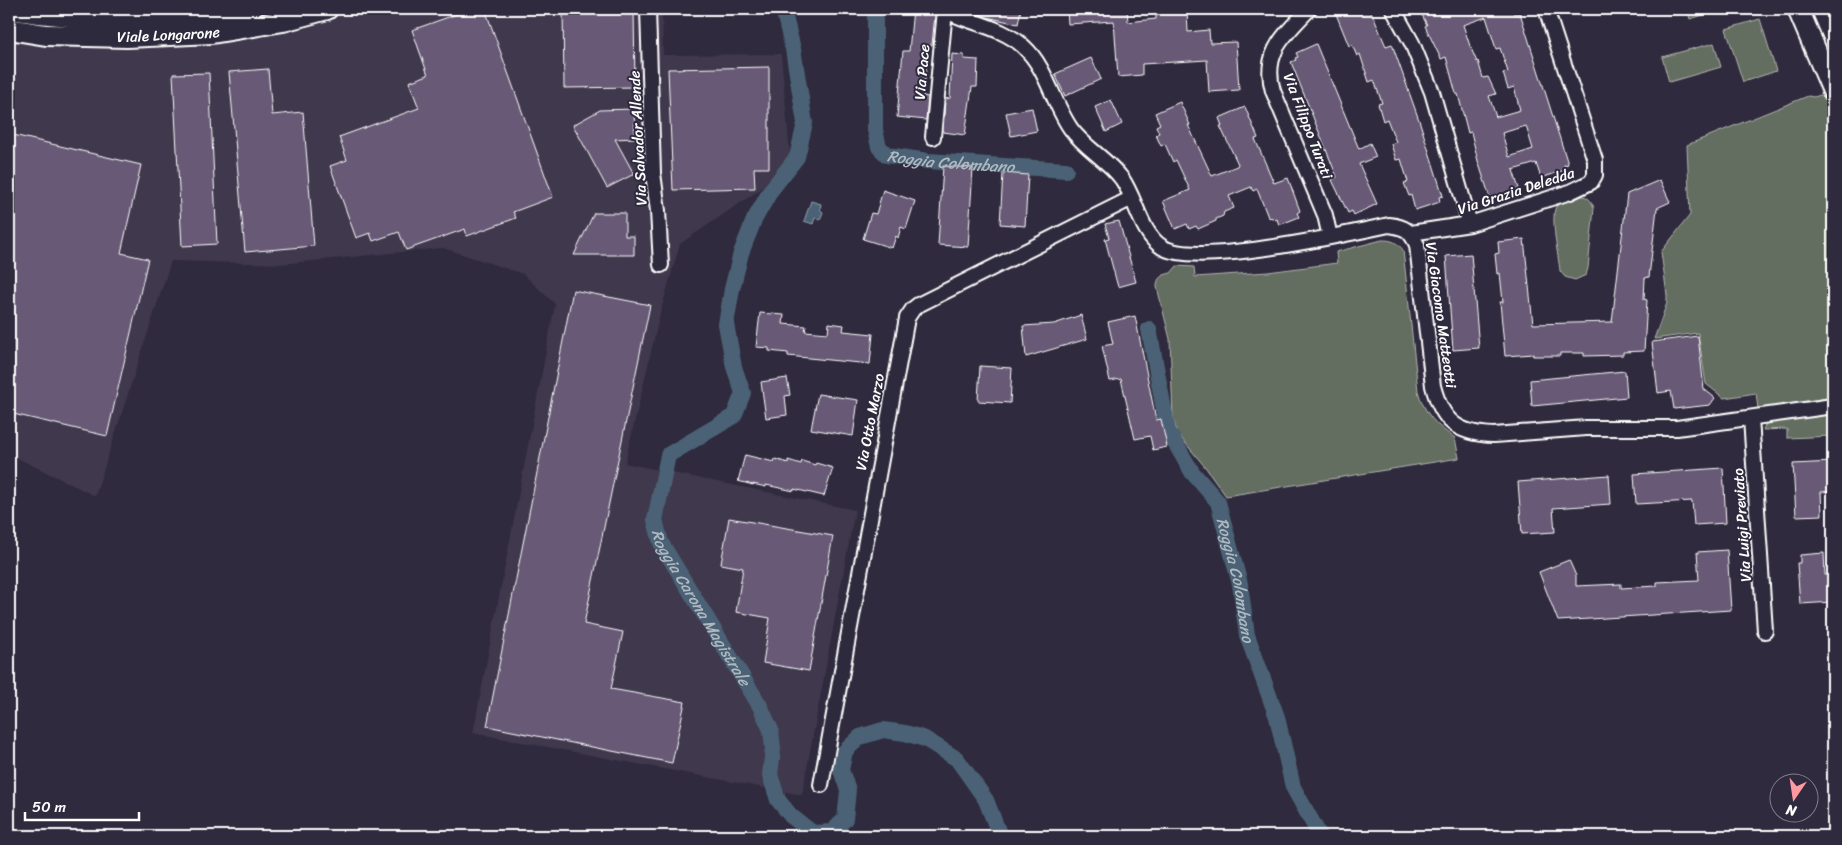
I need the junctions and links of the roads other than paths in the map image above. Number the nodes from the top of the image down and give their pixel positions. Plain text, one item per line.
1 (9, 9) edge
2 (252, 9) edge
3 (327, 9) edge
4 (648, 9) edge
5 (1310, 9) edge
6 (1393, 9) edge
7 (1546, 9) edge
8 (1798, 9) edge
9 (943, 10) edge
10 (9, 29) edge
11 (1833, 90) edge
12 (932, 137) dead end
13 (1132, 198) junction
14 (1470, 224) junction
15 (1411, 232) junction
16 (1330, 237) junction
17 (661, 265) dead end
18 (1833, 406) edge
19 (1751, 418) junction
20 (1765, 631) dead end
21 (821, 785) dead end

1 - 2 main road, Viale Longarone
3 - 10 main road, Viale Longarone
4 - 17 street, Via Salvador Allende
5 - 16 street, Via Filippo Turati
6 - 14 street
7 - 14 street, Via Grazia Deledda
8 - 11 main road
9 - 12 street, Via Pace
9 - 13 street, Via Giacomo Matteotti
13 - 16 street, Via Giacomo Matteotti
13 - 21 street, Via Otto Marzo
14 - 15 street, Via Grazia Deledda
15 - 16 street, Via Giacomo Matteotti
15 - 19 street, Via Giacomo Matteotti
18 - 19 street, Via Giacomo Matteotti
19 - 20 street, Via Luigi Previato

